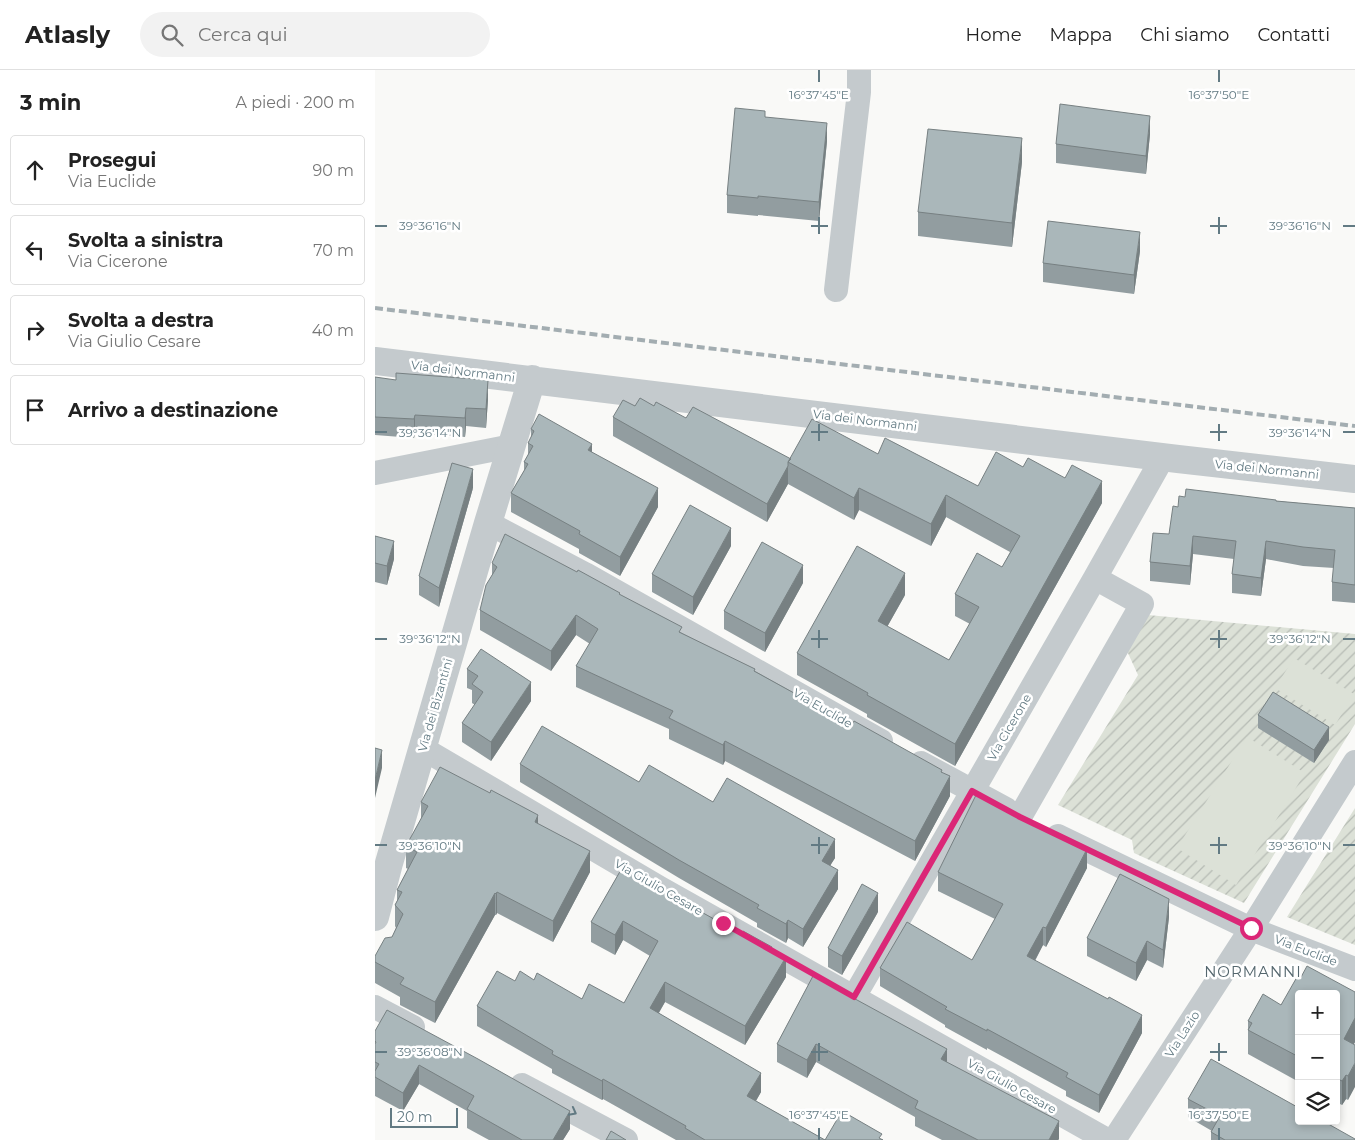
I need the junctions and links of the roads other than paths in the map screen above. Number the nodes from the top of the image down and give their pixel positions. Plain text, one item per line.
1 (859, 70) edge
2 (835, 290) dead end
3 (375, 361) edge
4 (533, 380) junction
5 (512, 446) junction
6 (1163, 457) junction
7 (375, 473) edge
8 (1355, 479) edge
9 (488, 523) junction
10 (1095, 578) junction
11 (422, 748) junction
12 (1355, 762) edge
13 (972, 791) junction
14 (1020, 817) junction
15 (382, 861) edge
16 (375, 917) edge
17 (1251, 928) junction
18 (1355, 969) edge
19 (854, 997) junction
20 (375, 1007) edge
21 (435, 1039) edge
22 (503, 1075) edge
23 (626, 1140) edge
24 (1107, 1140) edge
25 (1114, 1140) edge

1 - 2 street
3 - 4 street, Via dei Normanni
4 - 5 street, Via dei Bizantini
4 - 6 street, Via dei Normanni
5 - 7 street
5 - 9 street, Via dei Bizantini
6 - 8 street, Via dei Normanni
6 - 10 street, Via Cicerone
9 - 11 street, Via dei Bizantini
9 - 13 street, Via Euclide
10 - 13 street, Via Cicerone
10 - 14 street
11 - 15 street, Via dei Bizantini
11 - 19 street, Via Giulio Cesare
12 - 17 street, Via Lazio
13 - 14 street, Via Euclide
13 - 19 street, Via Cicerone
14 - 17 street, Via Euclide
15 - 16 street, Via dei Bizantini
17 - 18 street, Via Euclide
17 - 25 street, Via Lazio
19 - 24 street, Via Giulio Cesare
20 - 21 street
22 -> 23 street

